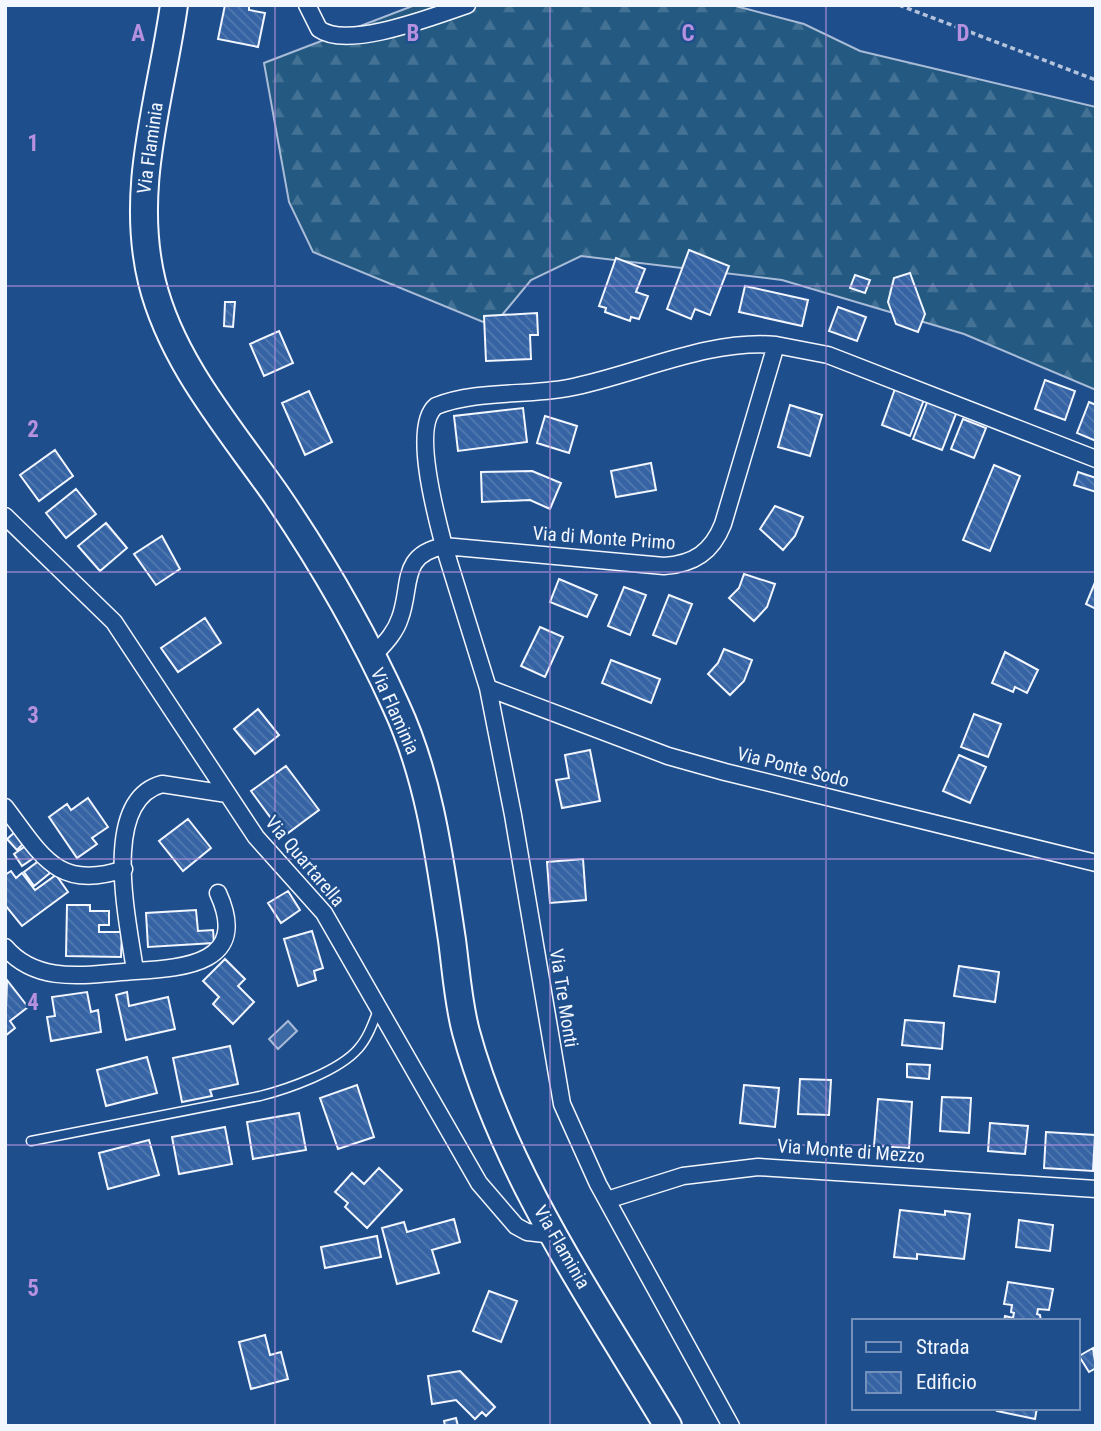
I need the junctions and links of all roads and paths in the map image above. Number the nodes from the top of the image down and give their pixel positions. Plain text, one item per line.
1 (174, 5) edge
2 (307, 5) edge
3 (467, 5) edge
4 (899, 5) edge
5 (1096, 80) edge
6 (776, 345) junction
7 (1096, 459) edge
8 (5, 516) edge
9 (444, 546) junction
10 (372, 657) junction
11 (488, 688) junction
12 (227, 794) junction
13 (5, 807) edge
14 (1096, 863) edge
15 (124, 869) junction
16 (218, 893) dead end
17 (5, 947) edge
18 (135, 971) junction
19 (378, 1010) junction
20 (31, 1140) dead end
21 (1096, 1189) edge
22 (607, 1200) junction
23 (554, 1236) junction
24 (668, 1426) edge
25 (731, 1426) edge

1 - 10 main road, Via Flaminia
2 - 3 street
4 - 5 path
6 - 7 street
6 - 9 street, Via di Monte Primo
6 - 9 street, Via Tre Monti
8 - 12 street, Via Quartarella
9 - 10 street
9 - 11 street, Via Tre Monti
10 - 23 main road, Via Flaminia
11 - 14 street, Via Ponte Sodo
11 - 22 street, Via Tre Monti
12 - 15 street
12 - 19 street, Via Quartarella
13 - 15 street
15 - 18 street
16 - 18 street
17 - 18 street
19 - 20 lane
19 - 23 street, Via Quartarella
21 - 22 street, Via Monte di Mezzo
22 - 25 street, Via Tre Monti
23 - 24 main road, Via Flaminia

